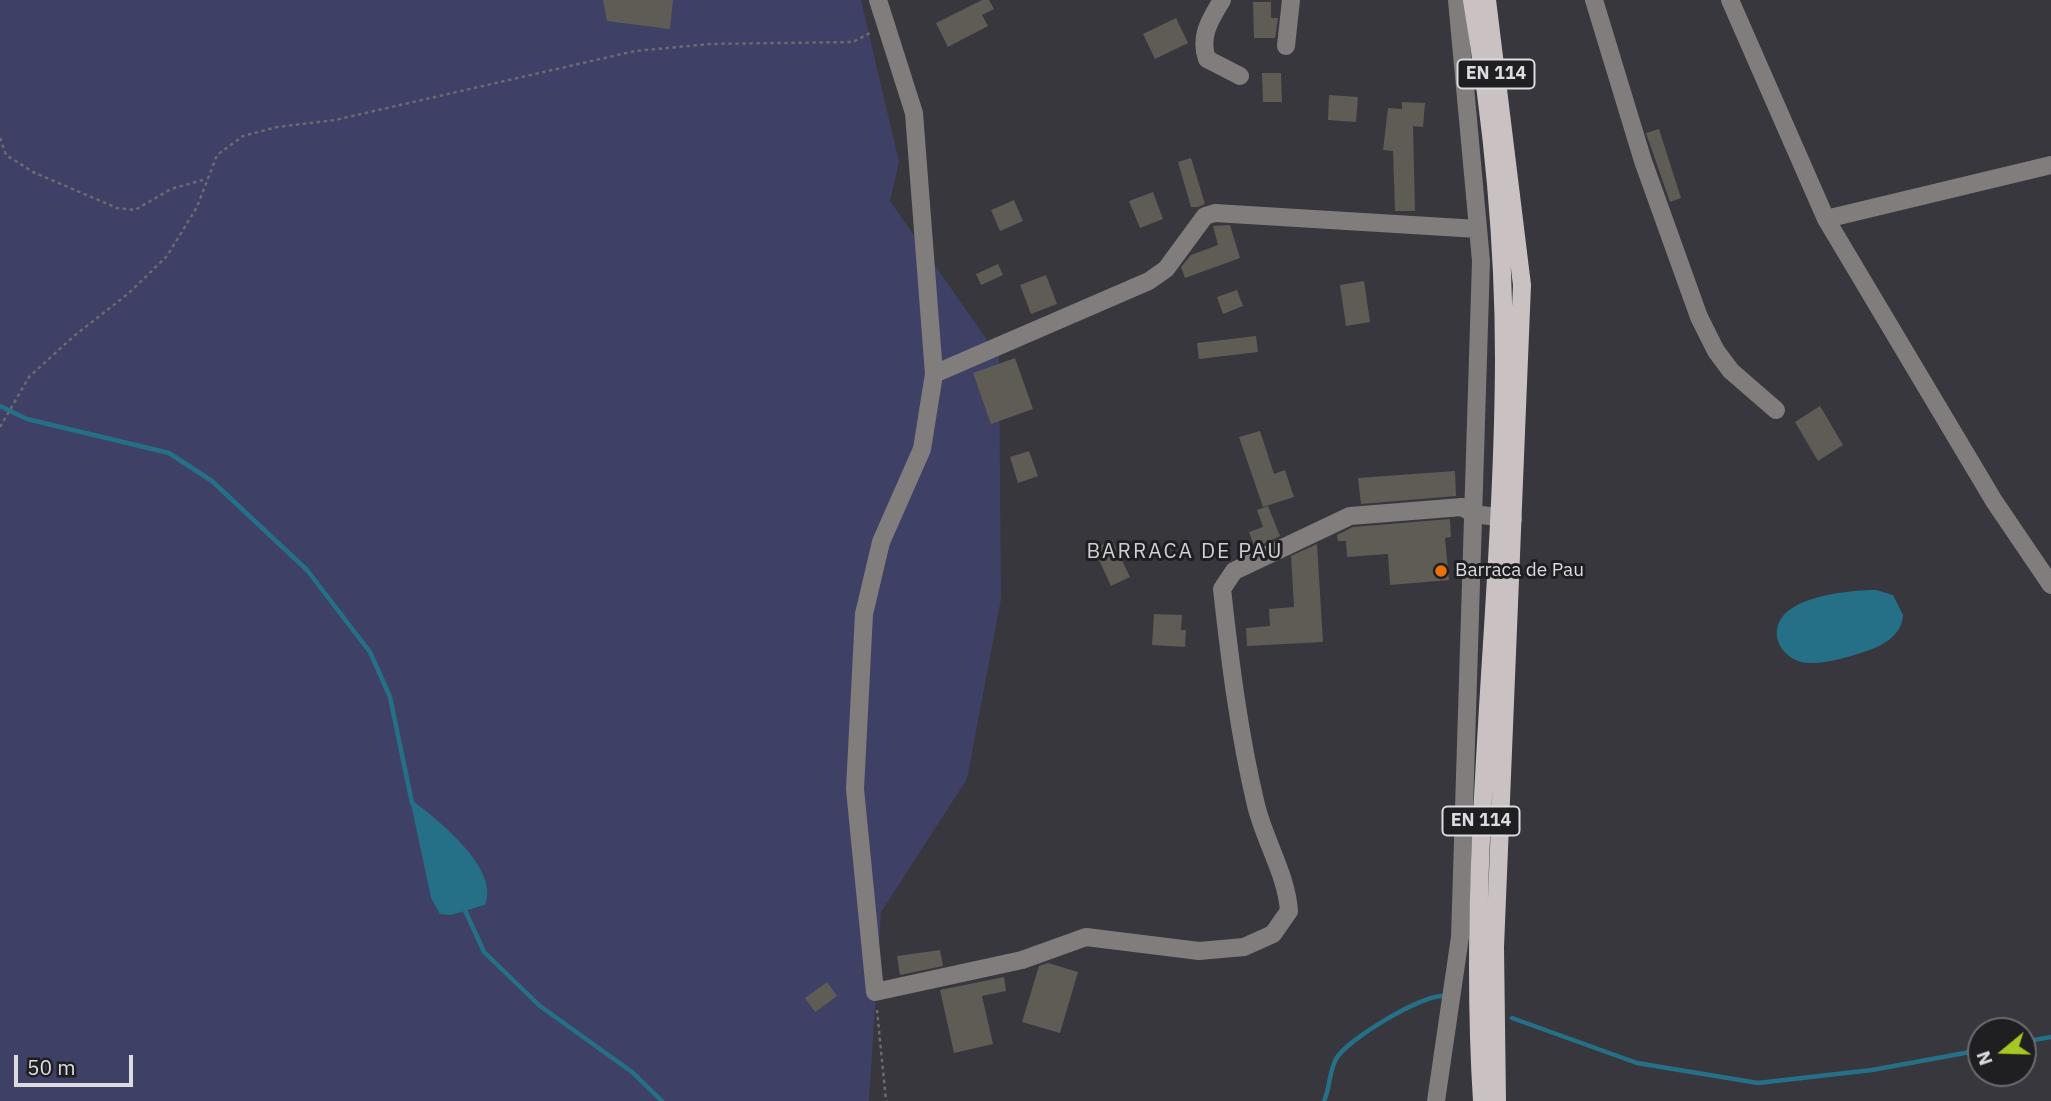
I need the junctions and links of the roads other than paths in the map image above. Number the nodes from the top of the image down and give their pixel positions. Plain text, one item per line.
1 (878, 0) edge
2 (1222, 0) edge
3 (1291, 0) edge
4 (1457, 0) edge
5 (1472, 0) edge
6 (1486, 0) edge
7 (1594, 0) edge
8 (1730, 0) edge
9 (1286, 46) dead end
10 (1240, 76) dead end
11 (2051, 165) edge
12 (1826, 219) junction
13 (1478, 229) junction
14 (934, 374) junction
15 (1776, 410) dead end
16 (1474, 514) junction
17 (1505, 519) junction
18 (2051, 585) edge
19 (1436, 1101) edge
20 (1482, 1101) edge
21 (1497, 1101) edge

1 - 14 street
2 - 10 street
3 - 9 street
4 - 13 street
5 - 17 main road, EN 114
6 - 17 main road, EN 114
7 - 15 street
8 - 12 street
11 - 12 street
12 - 18 street
13 - 14 street
13 - 16 street
14 - 16 street
16 - 17 street
16 - 19 street
17 - 20 main road, EN 114
17 - 21 main road, EN 114

